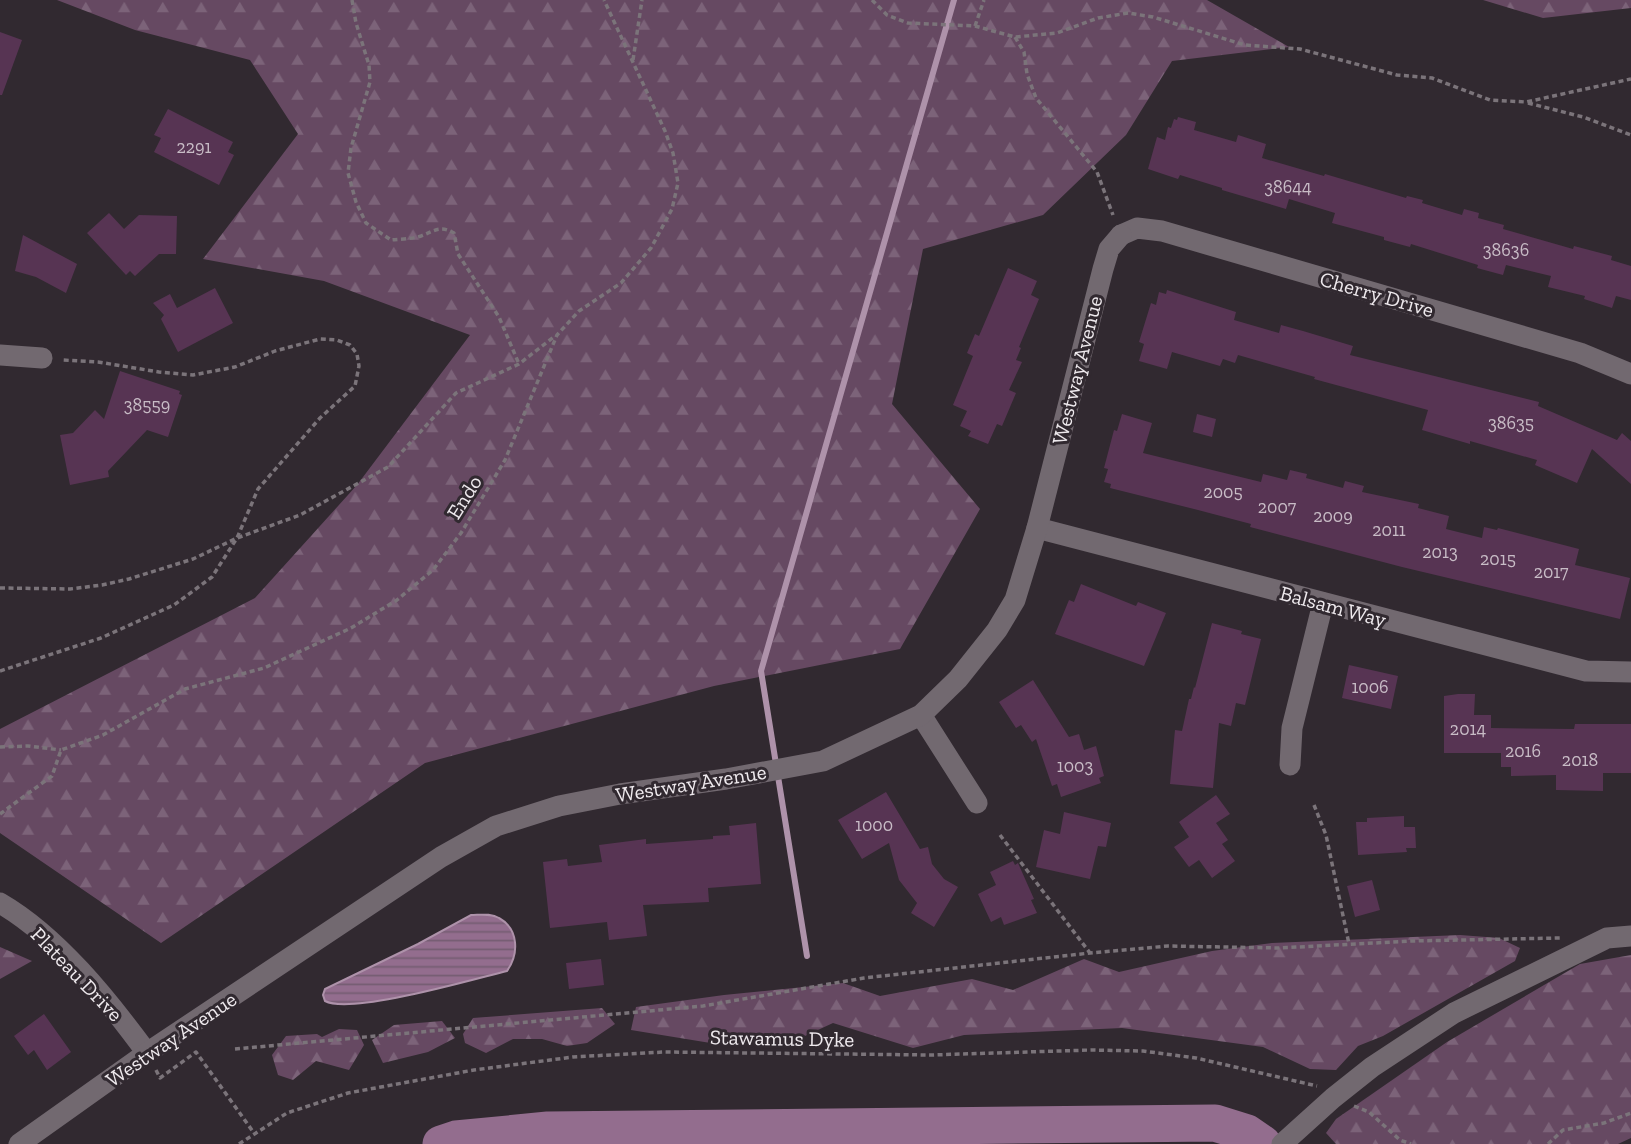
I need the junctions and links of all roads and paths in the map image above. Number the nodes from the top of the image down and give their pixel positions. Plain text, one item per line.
1 (352, 0) edge
2 (604, 0) edge
3 (642, 0) edge
4 (872, 0) edge
5 (984, 0) edge
6 (975, 26) junction
7 (1014, 37) junction
8 (633, 62) junction
9 (1631, 79) edge
10 (1526, 102) junction
11 (1631, 135) edge
12 (1121, 235) junction
13 (557, 335) junction
14 (0, 355) edge
15 (42, 359) joint
16 (519, 364) junction
17 (1631, 374) edge
18 (1037, 528) junction
19 (237, 538) junction
20 (0, 588) edge
21 (1323, 603) junction
22 (0, 671) edge
23 (1631, 672) edge
24 (921, 715) junction
25 (0, 747) edge
26 (61, 750) junction
27 (1290, 765) dead end
28 (977, 803) dead end
29 (1314, 805) dead end
30 (0, 814) edge
31 (1000, 835) dead end
32 (0, 902) edge
33 (1631, 936) edge
34 (1567, 938) dead end
35 (1349, 944) junction
36 (1090, 953) junction
37 (234, 1049) dead end
38 (147, 1053) junction
39 (1333, 1098) junction
40 (1631, 1113) edge
41 (254, 1133) junction
42 (19, 1144) edge
43 (239, 1144) edge
44 (1282, 1144) edge
45 (1411, 1144) edge
46 (1548, 1144) edge

1 - 16 path
2 - 8 path, Endo
3 - 8 path
4 - 6 path
5 - 6 path
6 - 7 path
7 - 10 path
7 - 12 path
8 - 13 path, Endo
9 - 10 path
10 - 11 path
12 - 17 street, Cherry Drive
12 - 18 street, Westway Avenue
13 - 16 path
13 - 26 path, Endo
14 - 15 street
15 - 19 path
16 - 19 path
18 - 21 street, Balsam Way
18 - 24 street, Westway Avenue
19 - 20 path
19 - 22 path
21 - 23 street, Balsam Way
21 - 27 street
24 - 28 street
24 - 38 street, Westway Avenue
25 - 26 path
26 - 30 path
29 - 35 path
31 - 36 path
32 - 38 street, Plateau Drive
33 - 39 street
34 - 35 path
35 - 36 path
36 - 37 path
38 - 41 path
38 - 42 street, Westway Avenue
39 - 41 path, Stawamus Dyke
39 - 44 street
39 - 45 path, Stawamus Dyke
40 - 46 path
41 - 43 path, Stawamus Dyke

